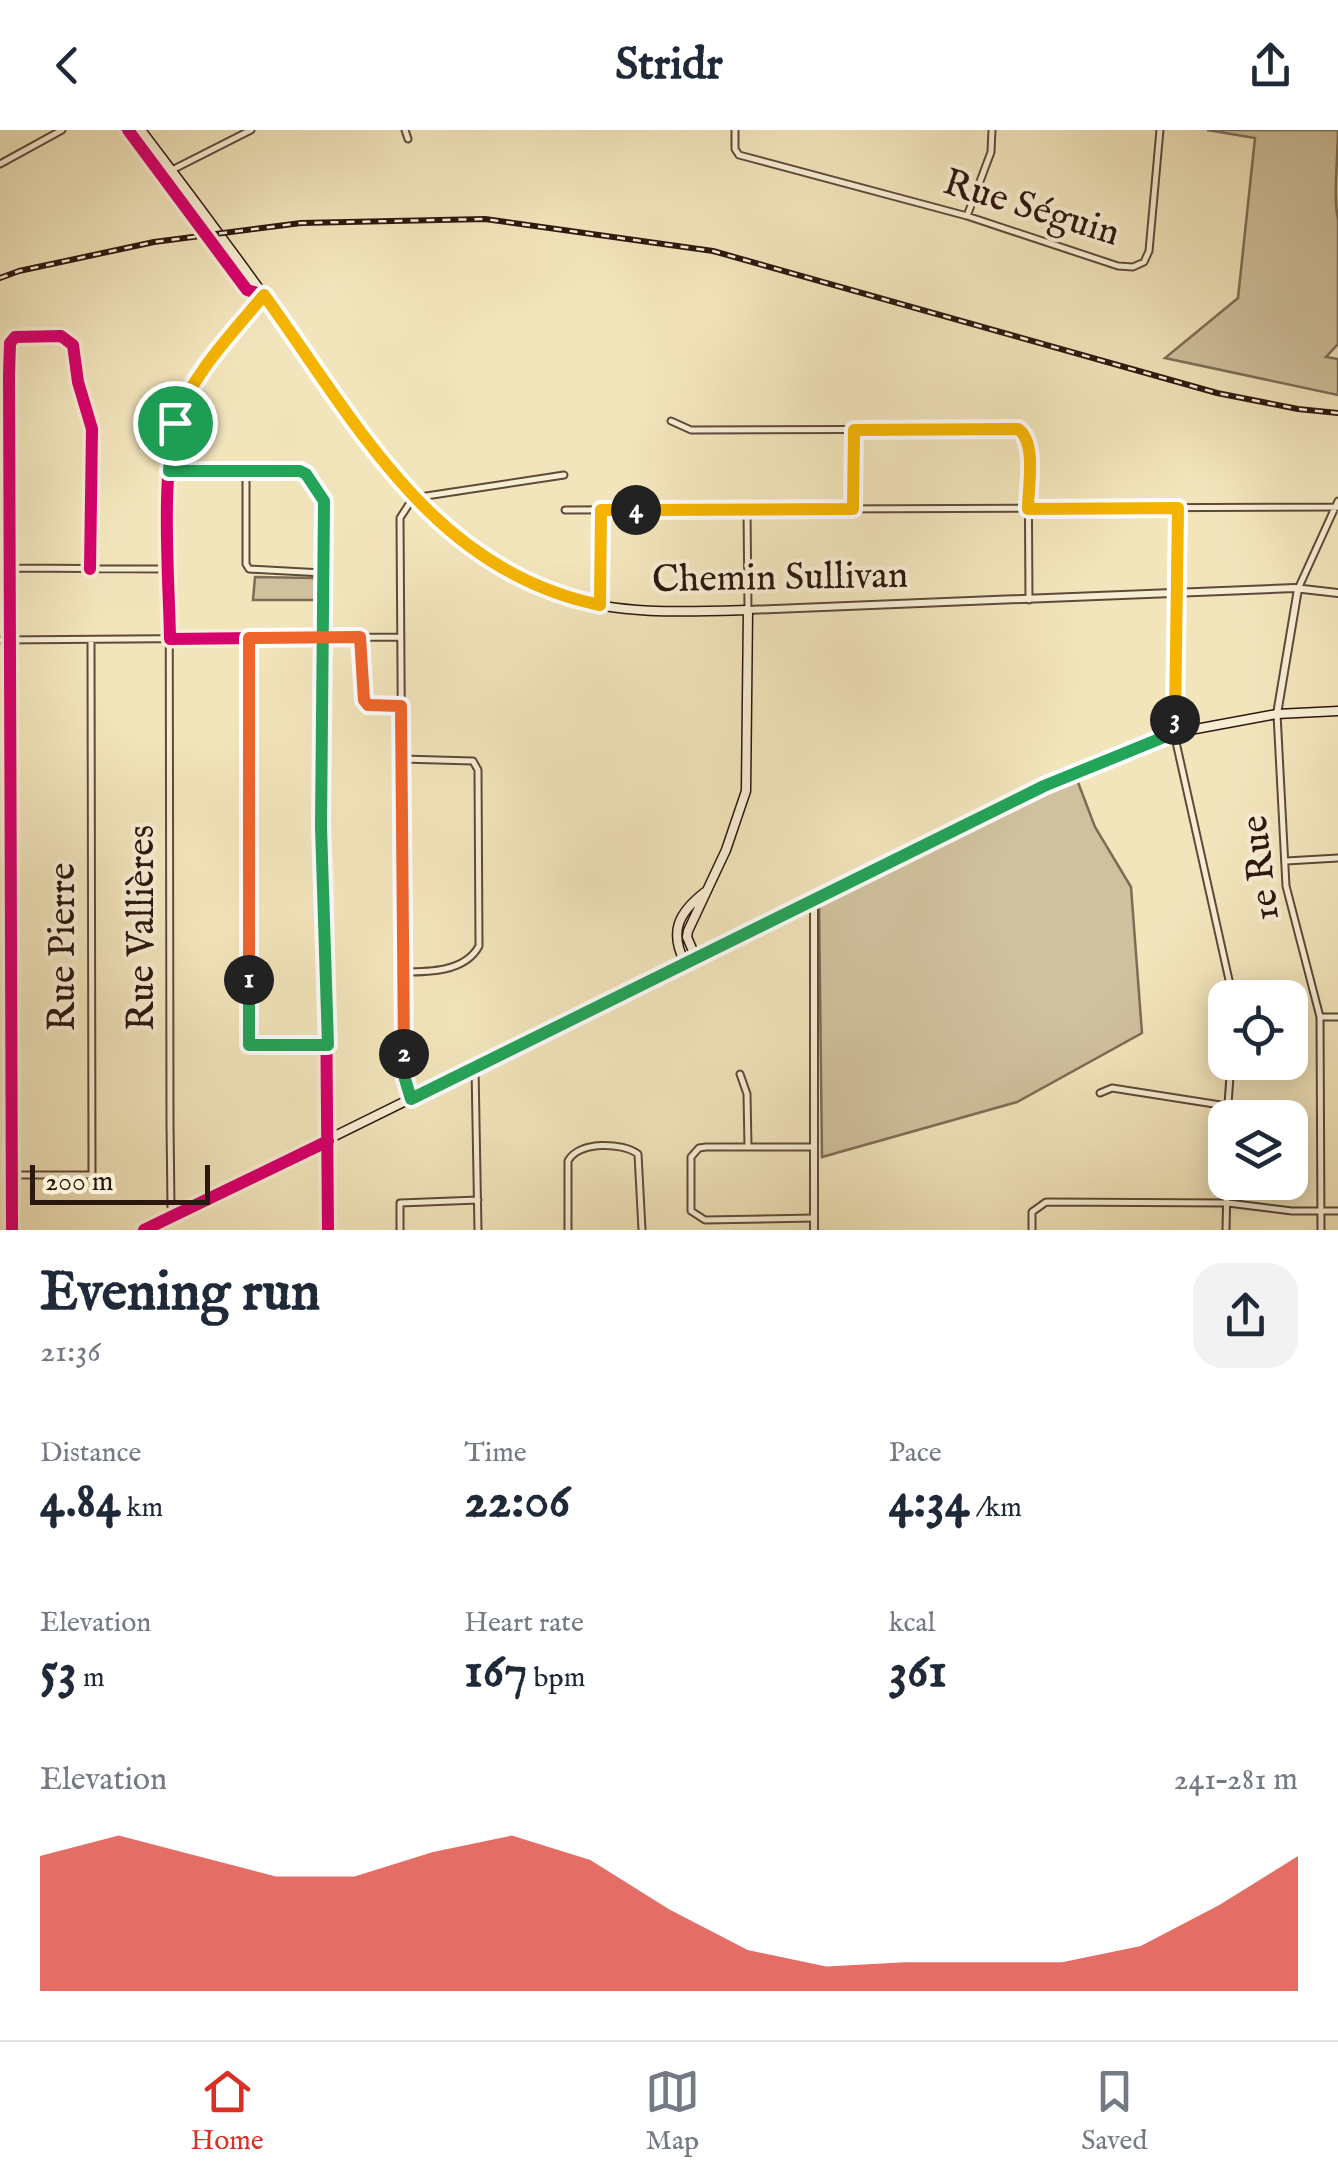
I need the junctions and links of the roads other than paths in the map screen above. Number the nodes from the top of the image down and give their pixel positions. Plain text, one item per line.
1 (62, 130) edge
2 (141, 130) edge
3 (251, 130) edge
4 (405, 130) edge
5 (735, 130) edge
6 (992, 130) edge
7 (1160, 130) edge
8 (408, 139) dead end
9 (0, 164) edge
10 (172, 170) junction
11 (967, 216) junction
12 (264, 295) junction
13 (671, 421) dead end
14 (854, 430) junction
15 (169, 471) junction
16 (246, 472) junction
17 (564, 475) dead end
18 (413, 498) junction
19 (1337, 505) edge
20 (1178, 508) junction
21 (853, 509) junction
22 (1028, 509) junction
23 (564, 510) dead end
24 (601, 510) junction
25 (747, 510) junction
26 (10, 568) junction
27 (90, 568) junction
28 (169, 570) junction
29 (323, 573) junction
30 (1298, 589) junction
31 (1178, 594) junction
32 (1338, 594) edge
33 (1028, 600) junction
34 (600, 605) junction
35 (748, 610) junction
36 (324, 637) junction
37 (360, 637) junction
38 (401, 637) junction
39 (249, 638) junction
40 (170, 639) junction
41 (0, 640) edge
42 (10, 640) junction
43 (91, 640) junction
44 (401, 706) junction
45 (1338, 710) edge
46 (1277, 714) junction
47 (1174, 733) junction
48 (402, 760) junction
49 (1338, 858) edge
50 (1285, 861) junction
51 (705, 892) junction
52 (814, 900) junction
53 (696, 958) junction
54 (685, 963) junction
55 (403, 972) junction
56 (1229, 980) edge
57 (1338, 1016) edge
58 (1320, 1017) junction
59 (328, 1045) junction
60 (475, 1068) junction
61 (740, 1074) dead end
62 (1100, 1093) dead end
63 (411, 1099) junction
64 (1208, 1103) edge
65 (328, 1140) junction
66 (748, 1147) junction
67 (814, 1147) junction
68 (12, 1175) junction
69 (478, 1200) junction
70 (1228, 1203) junction
71 (1321, 1211) junction
72 (1338, 1211) edge
73 (174, 1216) junction
74 (814, 1218) junction
75 (12, 1230) edge
76 (144, 1230) edge
77 (328, 1230) edge
78 (400, 1230) edge
79 (478, 1230) edge
80 (568, 1230) edge
81 (642, 1230) edge
82 (814, 1230) edge
83 (1032, 1230) edge
84 (1226, 1230) edge
85 (1321, 1230) edge

1 - 9 street
2 - 10 main road, Chemin Sullivan
3 - 10 street
4 - 8 street
5 - 11 street, Rue Séguin
6 - 11 street
7 - 11 street, Rue Séguin
10 - 12 main road, Chemin Sullivan
12 - 15 street, Rue Vallières
12 - 18 main road, Chemin Sullivan
13 - 14 street
14 - 21 street
14 - 22 street
15 - 16 street
15 - 28 street, Rue Vallières
16 - 29 street
16 - 29 street
17 - 18 street
18 - 34 main road, Chemin Sullivan
18 - 38 street
19 - 20 street
19 - 30 street, 1e Rue
20 - 22 street
20 - 31 street
21 - 22 street
21 - 25 street
22 - 33 street
23 - 24 street
24 - 25 street
24 - 34 street
25 - 35 street
26 - 27 street
26 - 27 street
26 - 42 street
27 - 28 street
28 - 40 street, Rue Vallières
29 - 36 street
30 - 31 street, Chemin Sullivan
30 - 32 street, Chemin Sullivan
30 - 46 street, 1e Rue
31 - 33 street, Chemin Sullivan
31 - 47 street
33 - 35 street, Chemin Sullivan
34 - 35 main road, Chemin Sullivan
35 - 51 main road
36 - 37 street
36 - 39 street
36 - 59 street
37 - 38 street
37 - 44 street
38 - 44 street
39 - 40 street
39 - 59 street
40 - 43 street
40 - 73 street, Rue Vallières
41 - 42 street
42 - 43 street
42 - 68 street
43 - 68 street, Rue Pierre
44 - 48 street
45 - 46 main road
46 - 47 main road
46 - 50 street, 1e Rue
47 - 52 main road
47 - 56 street
48 - 55 street
48 - 55 street
49 - 50 street
50 - 58 street, 1e Rue
51 - 53 main road
51 - 54 main road
52 - 53 main road
52 - 67 street
53 - 54 main road
54 - 60 main road
55 - 63 street
57 - 58 street
58 - 71 street, 1e Rue
59 - 65 street
60 - 63 main road
60 - 69 street
61 - 66 street
62 - 64 street
63 - 65 main road
65 - 73 main road
65 - 77 street
66 - 67 street
66 - 74 street
67 - 74 street
68 - 75 street
69 - 78 street
69 - 79 street
70 - 71 street
70 - 83 street
70 - 84 street
71 - 72 street
71 - 85 street, 1e Rue
73 - 76 main road
74 - 82 street
80 - 81 street

